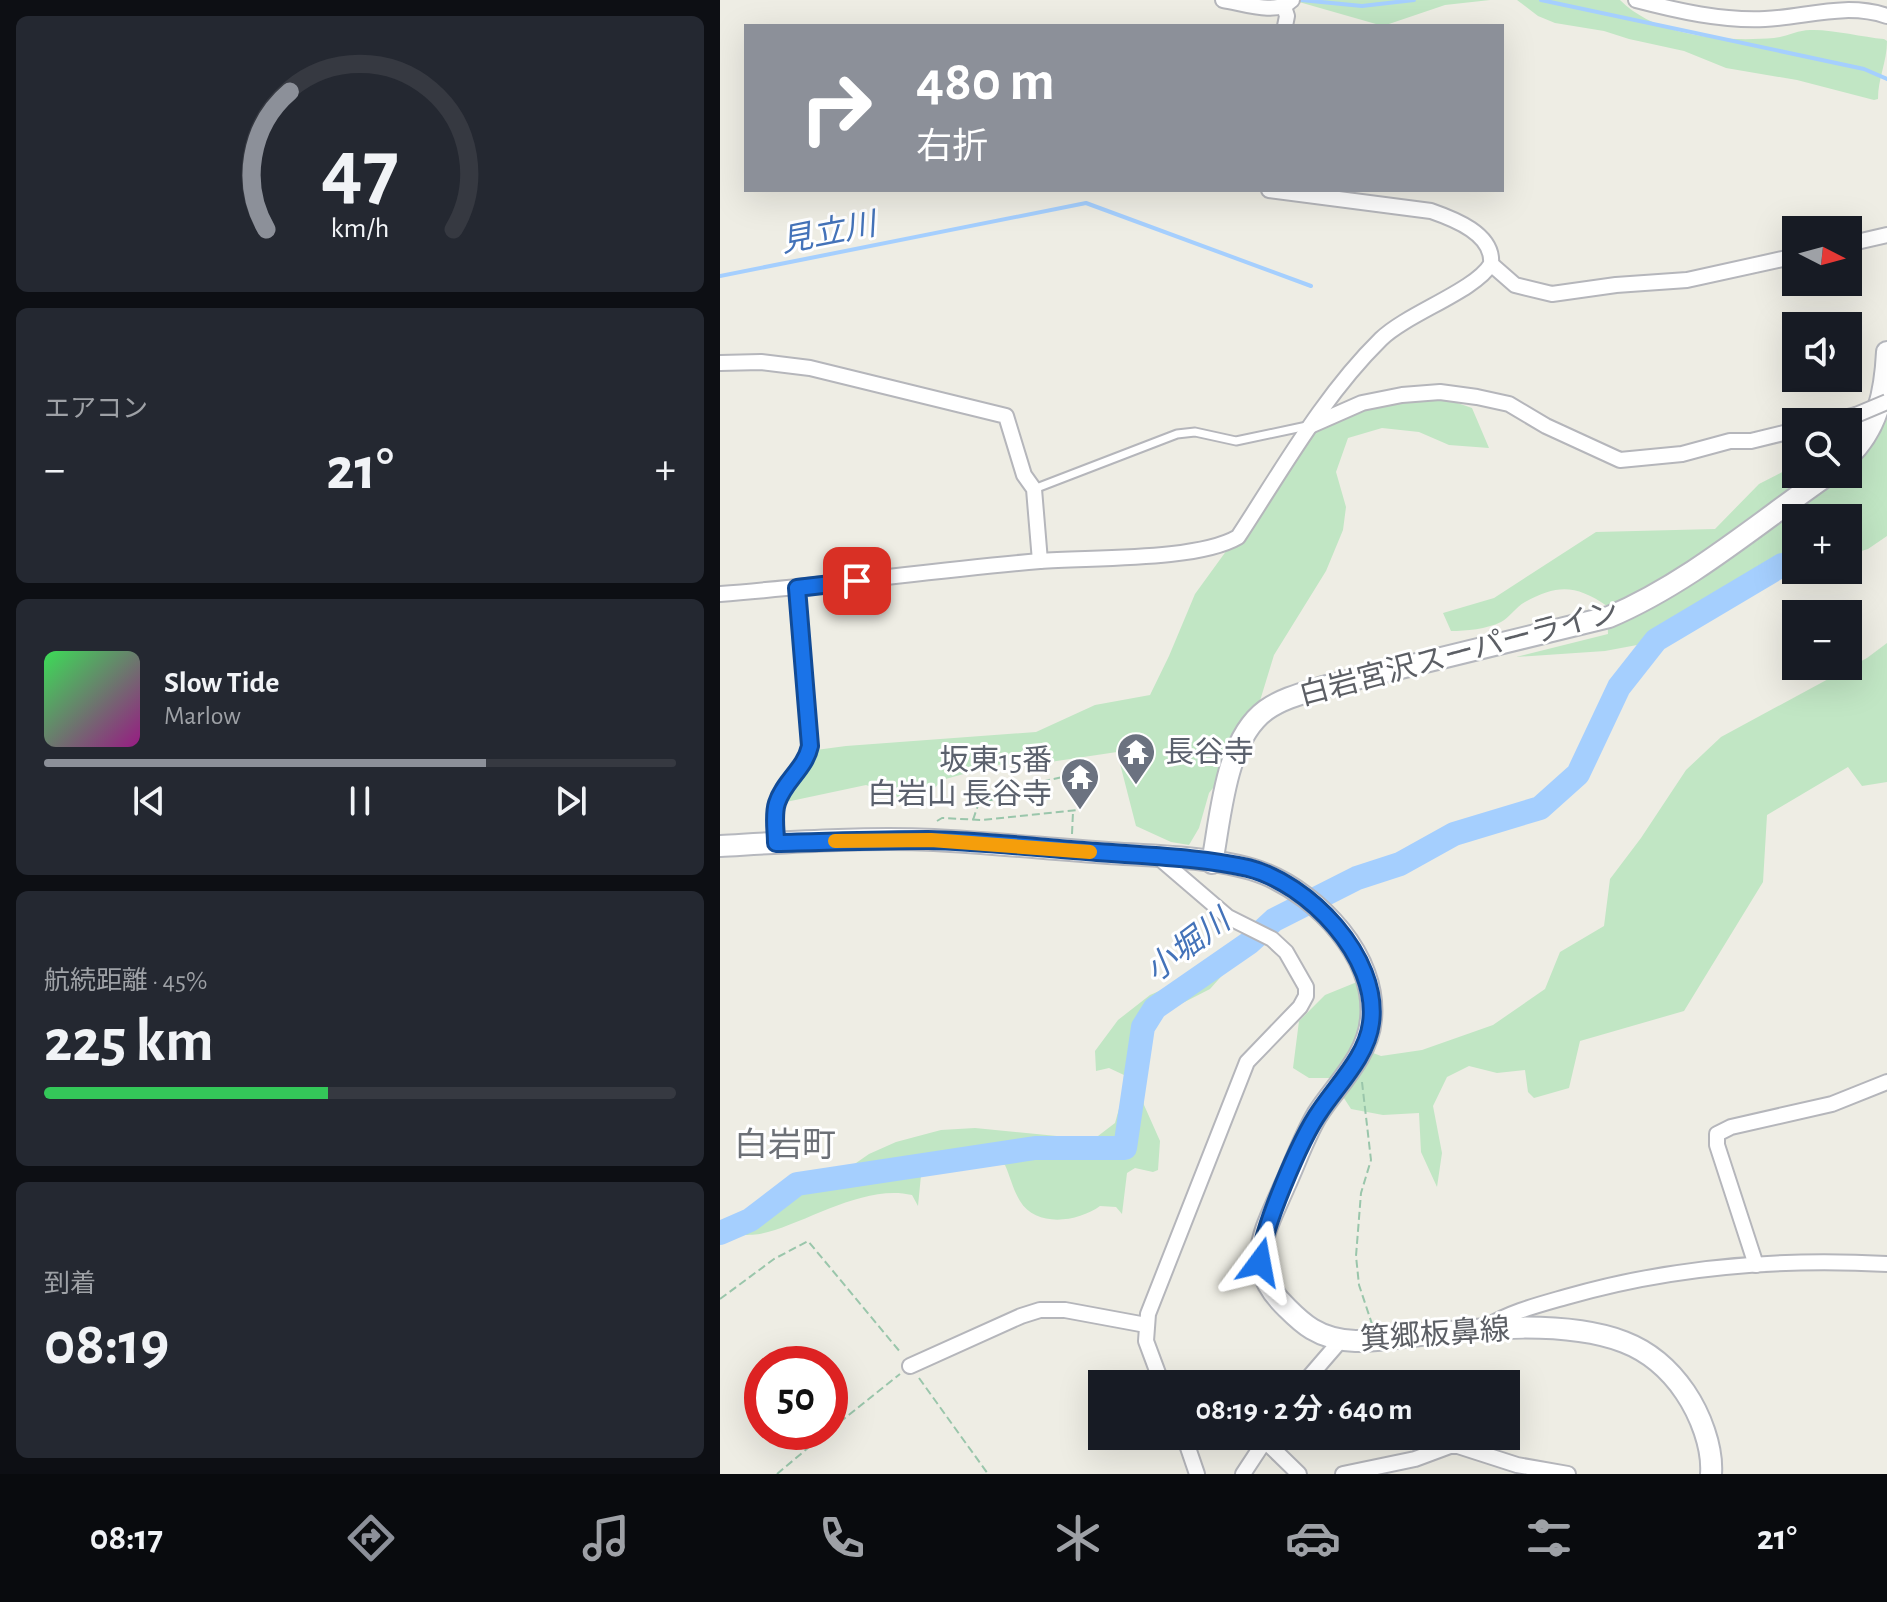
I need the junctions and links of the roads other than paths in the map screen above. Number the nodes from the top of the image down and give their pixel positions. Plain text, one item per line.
1 (1223, 0) edge
2 (1636, 0) edge
3 (1288, 4) edge
4 (1887, 16) edge
5 (1285, 24) edge
6 (1283, 192) edge
7 (1887, 235) edge
8 (1862, 241) edge
9 (1782, 259) edge
10 (1491, 264) junction
11 (1887, 352) edge
12 (720, 363) edge
13 (1887, 402) edge
14 (1862, 412) edge
15 (1311, 425) junction
16 (1782, 433) edge
17 (1862, 438) edge
18 (1809, 488) edge
19 (1034, 489) junction
20 (1040, 561) junction
21 (797, 588) junction
22 (720, 594) edge
23 (776, 843) junction
24 (720, 846) edge
25 (1158, 857) junction
26 (1212, 863) junction
27 (1887, 1082) edge
28 (1887, 1264) edge
29 (1756, 1265) junction
30 (1146, 1325) junction
31 (1486, 1327) junction
32 (1341, 1340) junction
33 (910, 1366) road end
34 (1156, 1370) edge
35 (1315, 1370) edge
36 (1189, 1450) edge
37 (1259, 1450) edge
38 (1276, 1450) edge
39 (1297, 1473) edge
40 (1197, 1474) edge
41 (1243, 1474) edge
42 (1343, 1474) edge
43 (1568, 1474) edge
44 (1711, 1474) edge

1 - 3 street
2 - 4 street
3 - 5 street
6 - 10 street
7 - 8 street
9 - 10 street
10 - 15 street
11 - 17 main road
12 - 19 street
13 - 14 street, bridge
15 - 16 street
15 - 19 lane
15 - 20 street
18 - 26 main road, 白岩宮沢スーパーライン
19 - 20 street
20 - 21 street
21 - 22 street
21 - 23 street
23 - 24 main road, 箕郷板鼻線
23 - 25 main road, 箕郷板鼻線
25 - 26 main road, 箕郷板鼻線
25 - 30 street
26 - 32 main road, 箕郷板鼻線
27 - 29 street
28 - 29 street
29 - 31 street
30 - 33 street
30 - 34 street
31 - 32 main road, 箕郷板鼻線
31 - 44 main road, 箕郷板鼻線
32 - 35 street
36 - 40 street
37 - 41 street
38 - 39 street
42 - 43 street

